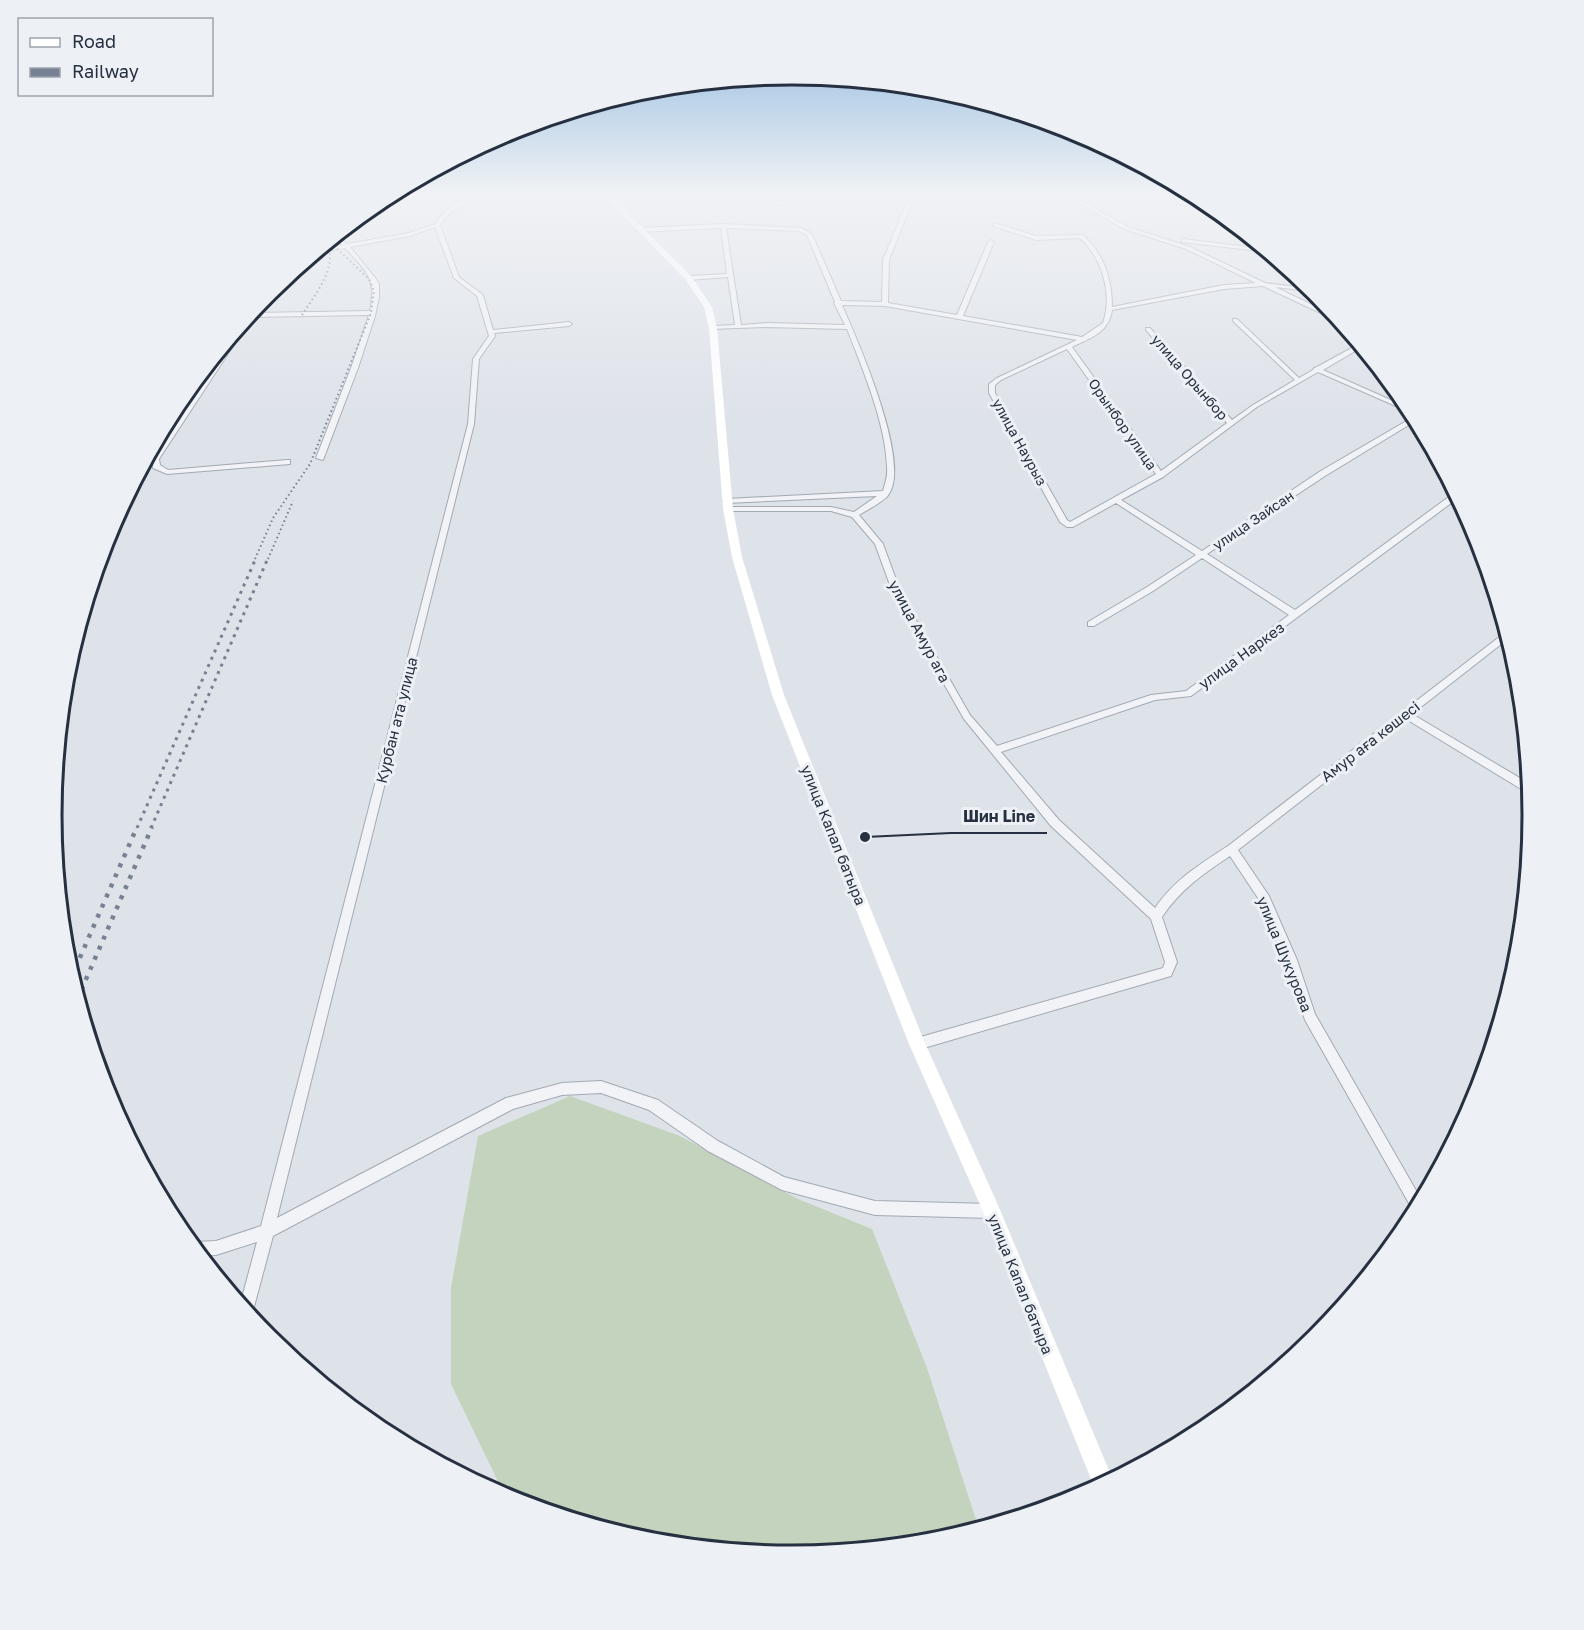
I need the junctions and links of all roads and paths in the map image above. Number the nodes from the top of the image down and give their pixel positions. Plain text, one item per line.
1 (366, 268) edge
2 (454, 268) edge
3 (678, 268) edge
4 (729, 268) edge
5 (823, 268) edge
6 (886, 268) edge
7 (980, 268) edge
8 (1103, 268) edge
9 (1230, 268) edge
10 (730, 275) junction
11 (688, 278) junction
12 (1263, 284) junction
13 (1299, 289) edge
14 (837, 303) junction
15 (885, 304) junction
16 (1110, 309) junction
17 (1322, 312) edge
18 (372, 314) junction
19 (260, 315) edge
20 (958, 318) junction
21 (1235, 320) dead end
22 (568, 324) dead end
23 (738, 327) junction
24 (848, 327) junction
25 (713, 328) junction
26 (1148, 329) dead end
27 (490, 332) junction
28 (1083, 339) junction
29 (1068, 346) junction
30 (1354, 349) edge
31 (217, 364) edge
32 (1316, 369) junction
33 (1298, 380) junction
34 (1396, 404) edge
35 (1408, 423) edge
36 (1232, 424) junction
37 (320, 458) dead end
38 (287, 462) dead end
39 (1160, 475) junction
40 (886, 493) junction
41 (1115, 500) junction
42 (1451, 500) edge
43 (728, 505) junction
44 (855, 515) junction
45 (1068, 524) joint
46 (1200, 555) junction
47 (1296, 615) junction
48 (1091, 624) dead end
49 (1501, 639) edge
50 (1405, 714) junction
51 (994, 750) junction
52 (1521, 784) edge
53 (1232, 849) junction
54 (1156, 916) junction
55 (917, 1044) junction
56 (1413, 1199) edge
57 (992, 1210) junction
58 (267, 1231) junction
59 (204, 1249) edge
60 (249, 1303) edge
61 (1101, 1477) edge

1 - 18 street
2 - 27 street
3 - 11 main road, улица Капал батыра
4 - 10 street
5 - 14 street
6 - 15 street
7 - 20 street
8 - 16 street
9 - 12 street
10 - 11 street
10 - 23 street
11 - 25 main road, улица Капал батыра
12 - 13 street
12 - 16 street
12 - 17 street
14 - 15 street
14 - 24 street
15 - 20 street
16 - 28 street, улица Наурыз
18 - 19 street
18 - 37 street
20 - 28 street
21 - 33 street
22 - 27 street
23 - 24 street
23 - 25 street
24 - 40 street
25 - 43 main road, улица Капал батыра
26 - 36 street, улица Орынбор
27 - 58 street, Курбан ата улица
28 - 29 street, улица Наурыз
29 - 39 street, Орынбор улица
29 - 45 street, улица Наурыз
30 - 32 street, улица Орынбор
31 - 38 street
32 - 33 street, улица Орынбор
32 - 34 street
33 - 36 street, улица Орынбор
35 - 46 street, улица Зайсан
36 - 39 street, улица Орынбор
39 - 41 street, Орынбор улица
40 - 43 street
40 - 44 street
41 - 45 street, Орынбор улица
41 - 46 street
42 - 47 street, улица Наркез
43 - 44 street
43 - 55 main road, улица Капал батыра
44 - 51 street, улица Амур ага
46 - 47 street
46 - 48 street, улица Зайсан
47 - 51 street, улица Наркез
49 - 50 street, Амур аға көшесі
50 - 52 street
50 - 53 street, Амур аға көшесі
51 - 54 street, улица Амур ага
53 - 54 street
53 - 56 street, улица Шукурова
54 - 55 street
55 - 57 main road, улица Капал батыра
57 - 58 street
57 - 61 main road, улица Капал батыра
58 - 59 street
58 - 60 street, Курбан ата улица

